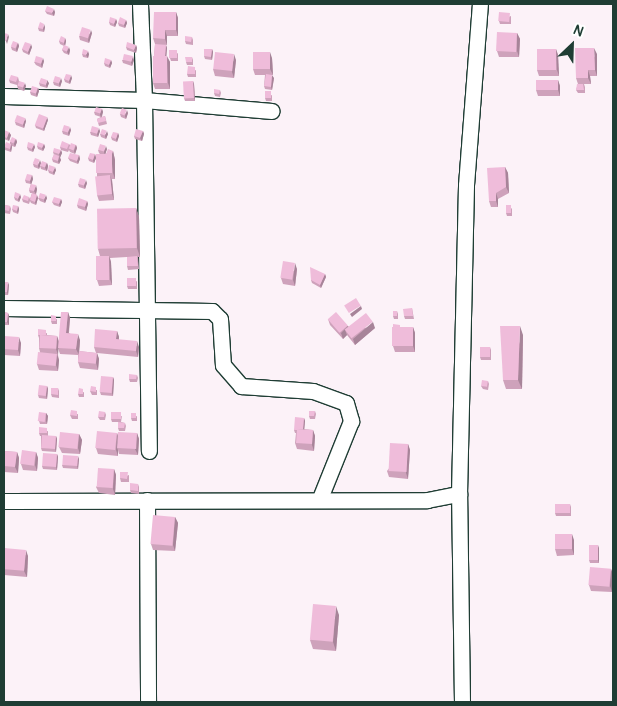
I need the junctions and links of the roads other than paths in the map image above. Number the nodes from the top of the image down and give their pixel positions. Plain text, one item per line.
1 (140, 4) edge
2 (480, 4) edge
3 (4, 96) edge
4 (144, 100) junction
5 (272, 111) dead end
6 (4, 308) edge
7 (148, 308) junction
8 (149, 451) dead end
9 (459, 494) junction
10 (320, 498) junction
11 (147, 500) junction
12 (4, 501) edge
13 (148, 702) edge
14 (462, 702) edge

1 - 4 street
2 - 9 street
3 - 4 street
4 - 5 street
4 - 7 street
6 - 7 street
7 - 8 street
7 - 10 street
9 - 10 street
9 - 14 street
10 - 11 street
11 - 12 street
11 - 13 street

